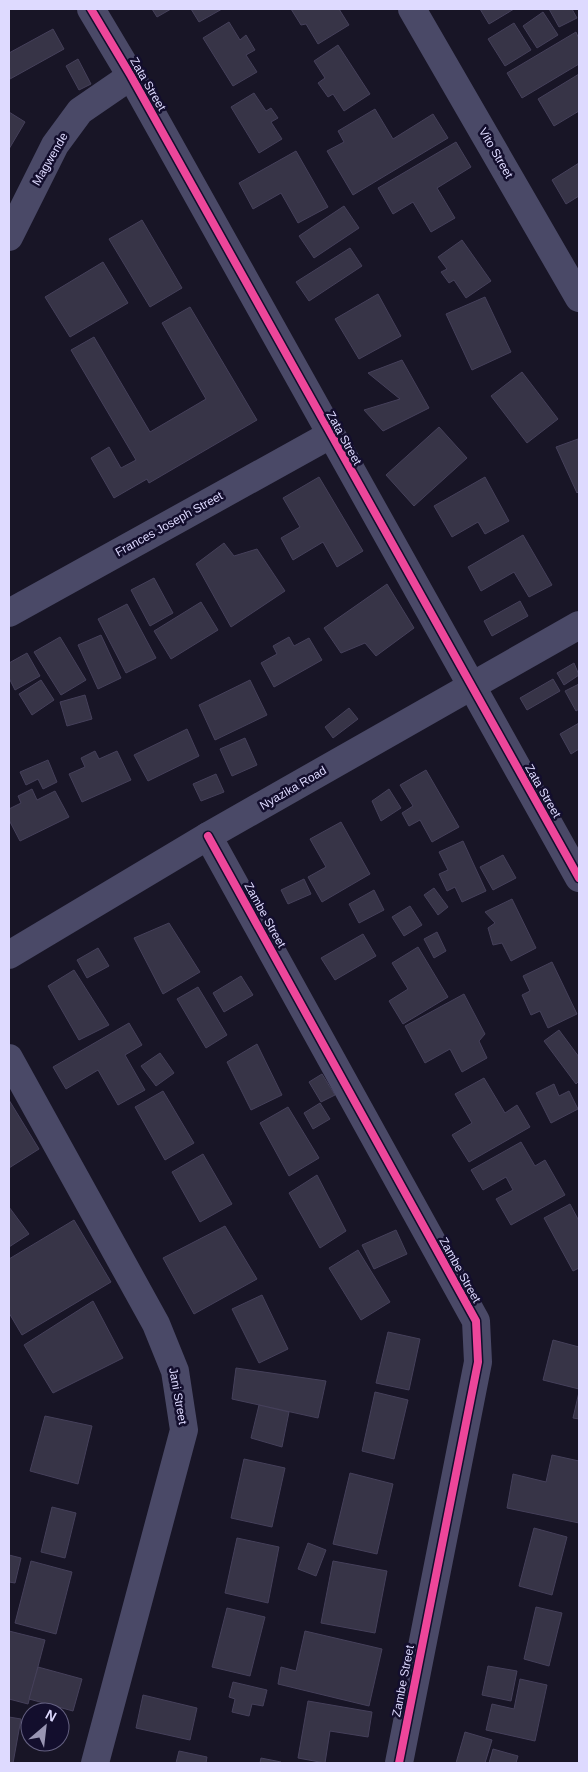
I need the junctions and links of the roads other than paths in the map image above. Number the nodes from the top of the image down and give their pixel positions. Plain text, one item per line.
1 (91, 9) edge
2 (412, 9) edge
3 (131, 76) junction
4 (9, 237) edge
5 (579, 298) edge
6 (330, 435) junction
7 (9, 613) edge
8 (579, 625) edge
9 (471, 687) junction
10 (208, 836) junction
11 (579, 878) edge
12 (9, 955) edge
13 (9, 1058) edge
14 (95, 1763) edge
15 (398, 1763) edge

1 - 3 street, Zata Street
2 - 5 street, Vito Street
3 - 4 street, Magwende
3 - 6 street, Zata Street
6 - 7 street, Frances Joseph Street
6 - 9 street, Zata Street
8 - 9 street, Nyazika Road
9 - 10 street, Nyazika Road
9 - 11 street, Zata Street
10 - 12 street, Nyazika Road
10 - 15 street, Zambe Street
13 - 14 street, Jani Street

